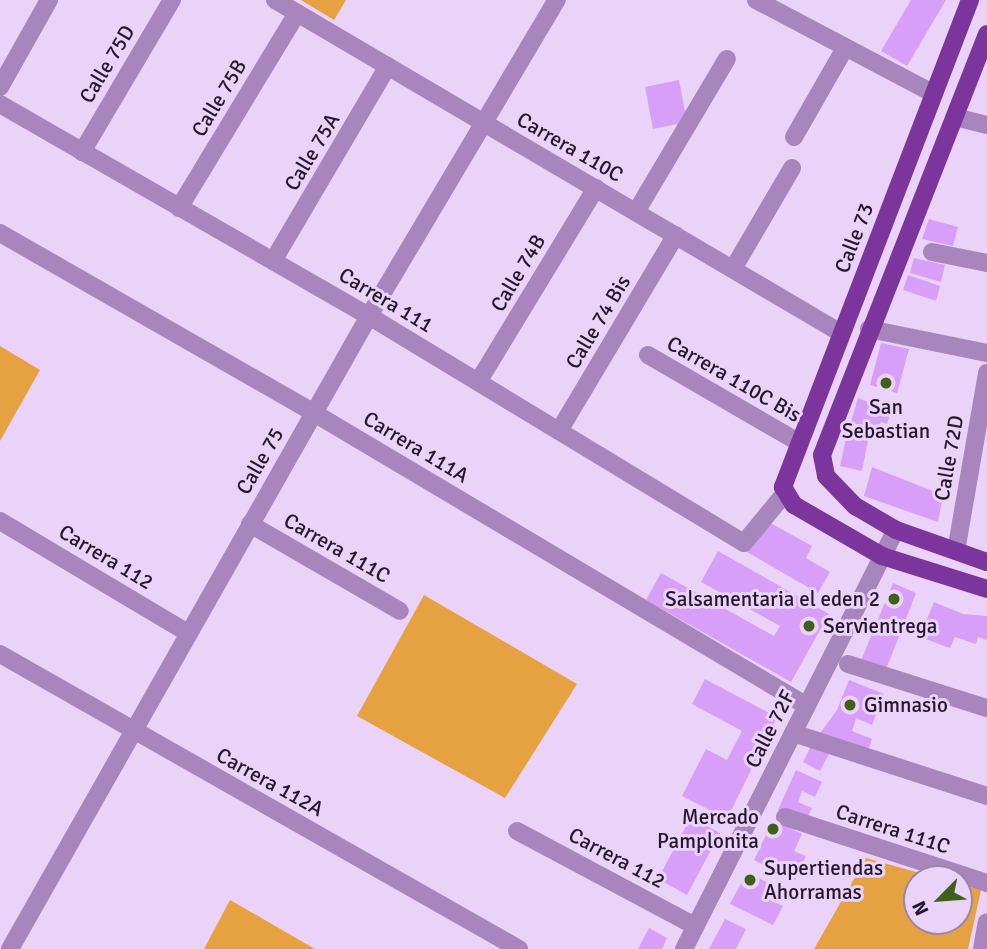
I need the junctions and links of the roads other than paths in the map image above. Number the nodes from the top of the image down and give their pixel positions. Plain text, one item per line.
1 (49, 0) edge
2 (172, 0) edge
3 (275, 0) edge
4 (557, 0) edge
5 (756, 0) edge
6 (970, 0) edge
7 (297, 13) junction
8 (987, 34) edge
9 (845, 48) junction
10 (727, 59) dead end
11 (388, 66) junction
12 (0, 87) edge
13 (934, 94) junction
14 (0, 104) edge
15 (955, 117) junction
16 (484, 123) junction
17 (987, 125) edge
18 (794, 137) dead end
19 (82, 152) junction
20 (792, 168) dead end
21 (596, 188) junction
22 (179, 208) junction
23 (636, 212) junction
24 (0, 233) edge
25 (676, 235) junction
26 (932, 252) dead end
27 (273, 261) junction
28 (987, 263) edge
29 (733, 269) junction
30 (369, 316) junction
31 (869, 329) junction
32 (841, 332) junction
33 (987, 353) edge
34 (648, 355) dead end
35 (987, 373) edge
36 (478, 382) junction
37 (314, 413) junction
38 (559, 431) junction
39 (798, 442) junction
40 (785, 493) junction
41 (0, 521) edge
42 (250, 524) junction
43 (896, 530) junction
44 (956, 551) junction
45 (882, 555) junction
46 (987, 562) edge
47 (987, 589) edge
48 (400, 611) dead end
49 (188, 633) junction
50 (0, 654) edge
51 (848, 664) dead end
52 (807, 706) junction
53 (987, 708) edge
54 (133, 731) junction
55 (793, 733) junction
56 (987, 796) edge
57 (785, 817) dead end
58 (517, 831) dead end
59 (987, 883) edge
60 (987, 922) edge
61 (695, 926) junction
62 (10, 949) edge
63 (519, 949) edge
64 (684, 949) edge
65 (982, 949) edge

1 - 12 street
2 - 19 street, Calle 75D
3 - 7 street, Carrera 110C
4 - 16 street, Calle 75
5 - 9 street
6 - 13 main road, Calle 73
7 - 11 street, Carrera 110C
7 - 22 street, Calle 75B
8 - 15 main road
9 - 13 street
9 - 18 street
10 - 23 street
11 - 16 street, Carrera 110C
11 - 27 street, Calle 75A
13 - 32 main road, Calle 73
14 - 19 street, Carrera 111
15 - 17 street
15 - 31 main road
16 - 21 street, Carrera 110C
16 - 30 street, Calle 75
19 - 22 street, Carrera 111
20 - 29 street
21 - 23 street, Carrera 110C
21 - 36 street, Calle 74B
22 - 27 street, Carrera 111
23 - 25 street, Carrera 110C
24 - 37 street, Carrera 111A
25 - 29 street, Carrera 110C
25 - 38 street, Calle 74 Bis
26 - 28 street
27 - 30 street, Carrera 111
29 - 32 street, Carrera 110C
30 - 36 street, Carrera 111
30 - 37 street, Calle 75
31 - 33 street
31 - 43 main road
32 - 39 main road, Calle 73
34 - 39 street, Carrera 110C Bis
35 - 44 street, Calle 72D
36 - 38 street, Carrera 111
37 - 42 street, Calle 75
37 - 52 street, Carrera 111A
38 - 40 street, Carrera 111
39 - 40 main road, Calle 73
40 - 45 main road
41 - 49 street, Carrera 112
42 - 48 street, Carrera 111C
42 - 49 street, Calle 75
43 - 44 main road
43 - 45 street, Calle 72F
44 - 46 main road
45 - 47 main road
45 - 52 street, Calle 72F
49 - 54 street, Calle 75
50 - 54 street, Carrera 112A
51 - 53 street
52 - 55 street, Calle 72F
54 - 62 street, Calle 75
54 - 63 street, Carrera 112A
55 - 56 street
55 - 61 street, Calle 72F
57 - 59 street, Carrera 111C
58 - 61 street, Carrera 112
60 - 65 street
61 - 64 street, Calle 72F

